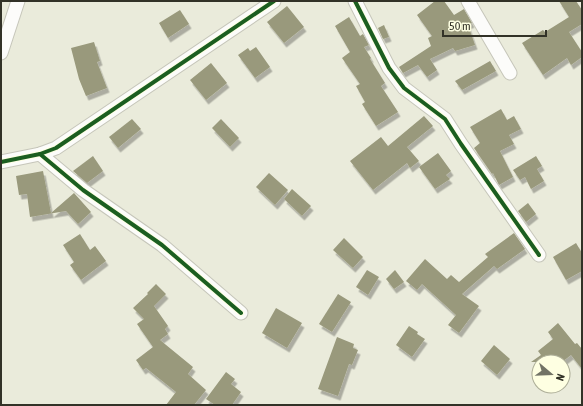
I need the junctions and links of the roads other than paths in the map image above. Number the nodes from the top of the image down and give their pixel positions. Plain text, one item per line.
1 (18, 1) edge
2 (274, 1) edge
3 (355, 1) edge
4 (468, 1) edge
5 (1, 53) edge
6 (510, 73) dead end
7 (40, 154) junction
8 (1, 162) edge
9 (539, 255) dead end
10 (240, 313) dead end

1 - 5 street
2 - 7 street
3 - 9 street
4 - 6 street
7 - 8 street
7 - 10 street

